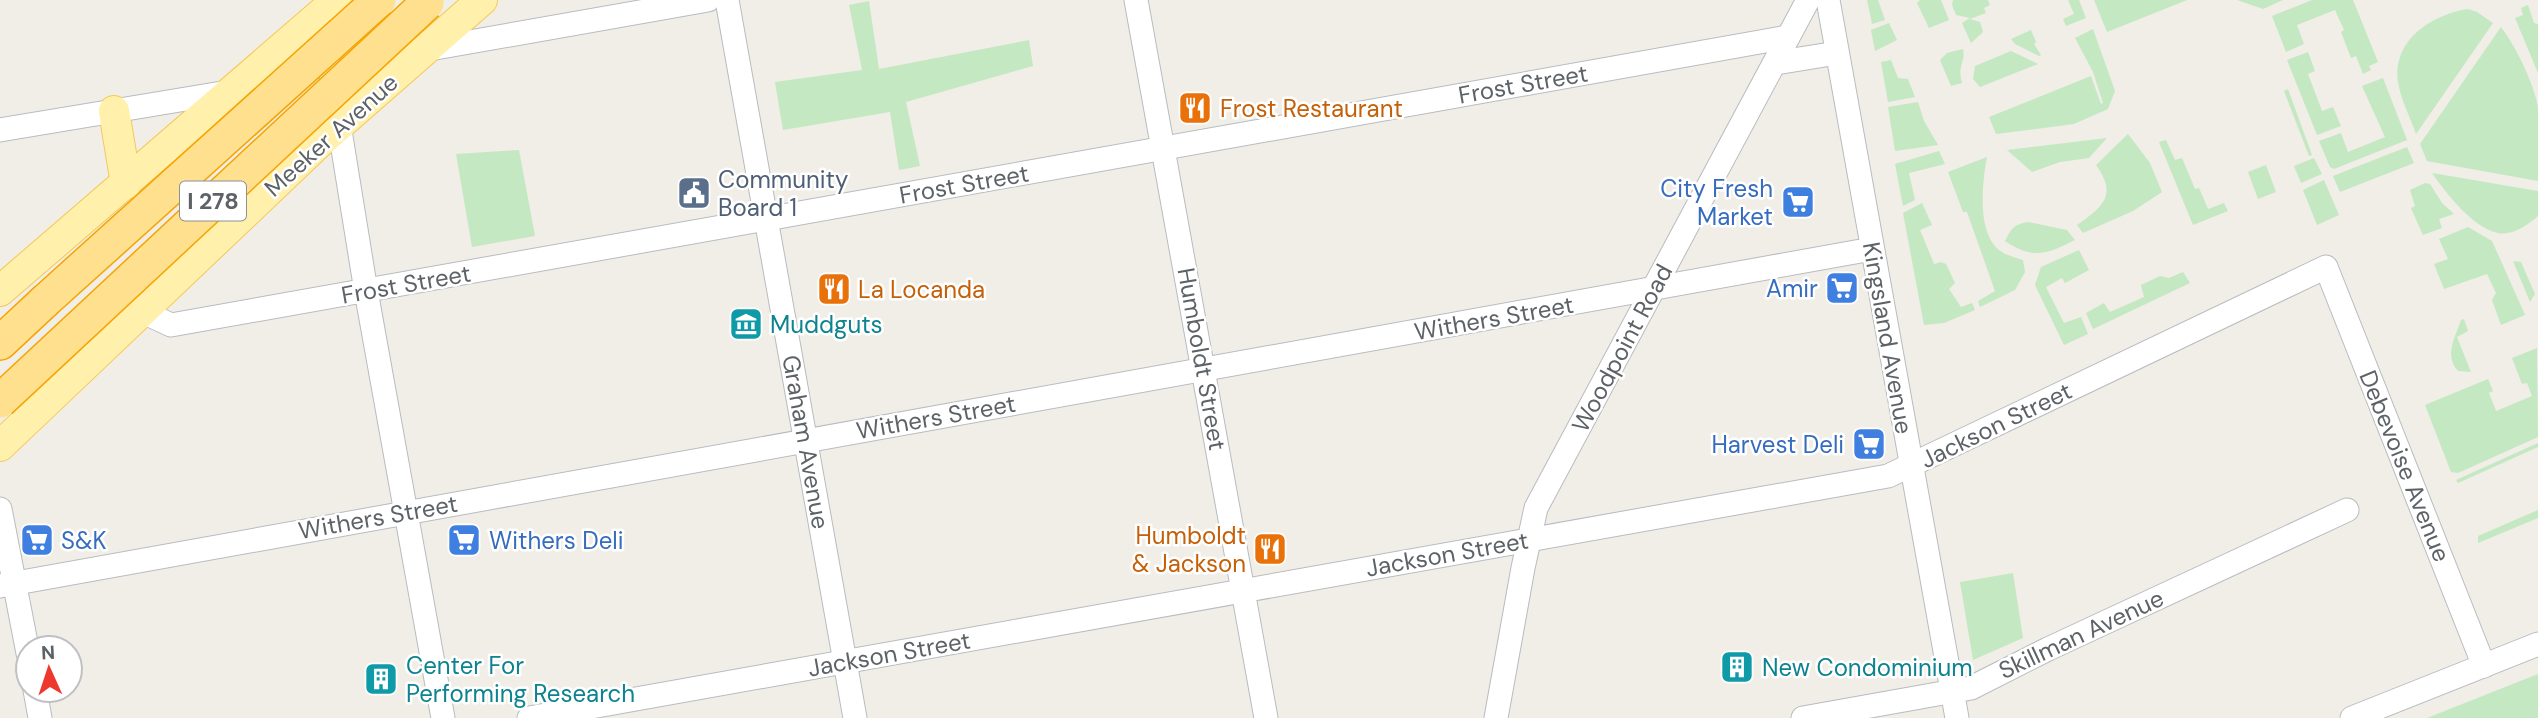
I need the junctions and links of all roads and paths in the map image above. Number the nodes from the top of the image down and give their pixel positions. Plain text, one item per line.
1 (379, 0) edge
2 (482, 0) edge
3 (708, 0) edge
4 (727, 0) edge
5 (1136, 0) edge
6 (1808, 0) edge
7 (1828, 0) edge
8 (429, 1) edge
9 (325, 4) edge
10 (1788, 37) junction
11 (424, 50) junction
12 (1837, 53) junction
13 (1774, 63) junction
14 (234, 91) junction
15 (114, 111) junction
16 (338, 126) junction
17 (0, 130) edge
18 (1164, 149) junction
19 (126, 184) junction
20 (766, 220) junction
21 (1872, 249) junction
22 (2326, 267) joint
23 (1654, 289) junction
24 (0, 291) edge
25 (366, 291) junction
26 (45, 301) junction
27 (143, 312) junction
28 (0, 329) edge
29 (0, 344) edge
30 (1203, 369) junction
31 (0, 401) edge
32 (805, 441) junction
33 (0, 446) edge
34 (1911, 465) junction
35 (0, 509) edge
36 (2347, 510) dead end
37 (407, 512) junction
38 (1529, 540) junction
39 (8, 585) edge
40 (1243, 591) junction
41 (22, 634) edge
42 (2538, 644) edge
43 (845, 661) junction
44 (2484, 666) junction
45 (1951, 691) junction
46 (443, 718) edge
47 (529, 718) edge
48 (855, 718) edge
49 (1266, 718) edge
50 (1496, 718) edge
51 (1803, 718) edge
52 (1956, 718) edge
53 (2352, 718) edge

1 - 26 highway, I 278, bridge
2 - 11 main road, Meeker Avenue
3 - 11 street
4 - 20 street, Graham Avenue
5 - 18 street, Humboldt Street
6 - 10 street, Woodpoint Road
7 - 12 street, Kingsland Avenue
8 - 31 highway, I 278, bridge
9 - 14 main road
9 - 16 street
10 - 13 street, Woodpoint Road
10 - 18 street, Frost Street
11 - 16 main road, Meeker Avenue
12 - 13 street
12 - 21 street, Kingsland Avenue
13 - 23 street, Woodpoint Road
14 - 15 street
14 - 19 main road
15 - 17 street
15 - 19 main road
16 - 25 street
16 - 27 main road, Meeker Avenue
18 - 20 street, Frost Street
18 - 30 street, Humboldt Street
19 - 24 main road
20 - 25 street, Frost Street
20 - 32 street, Graham Avenue
21 - 23 street, Withers Street
21 - 34 street, Kingsland Avenue
22 - 34 street, Jackson Street
22 - 44 street, Debevoise Avenue
23 - 30 street, Withers Street
23 - 38 street, Woodpoint Road
25 - 27 street, Frost Street
25 - 37 street
26 - 28 highway
26 - 29 highway, I 278
27 - 33 main road, Meeker Avenue
30 - 32 street, Withers Street
30 - 40 street, Humboldt Street
32 - 37 street, Withers Street
32 - 43 street, Graham Avenue
34 - 38 street, Jackson Street
34 - 45 street, Kingsland Avenue
35 - 39 street
36 - 45 street, Skillman Avenue
37 - 39 street, Withers Street
37 - 46 street
38 - 40 street, Jackson Street
38 - 50 street, Woodpoint Road
39 - 41 street
40 - 43 street, Jackson Street
40 - 49 street, Humboldt Street
42 - 44 street
43 - 47 street, Jackson Street
43 - 48 street, Graham Avenue
44 - 53 street
45 - 51 street, Skillman Avenue
45 - 52 street, Kingsland Avenue

